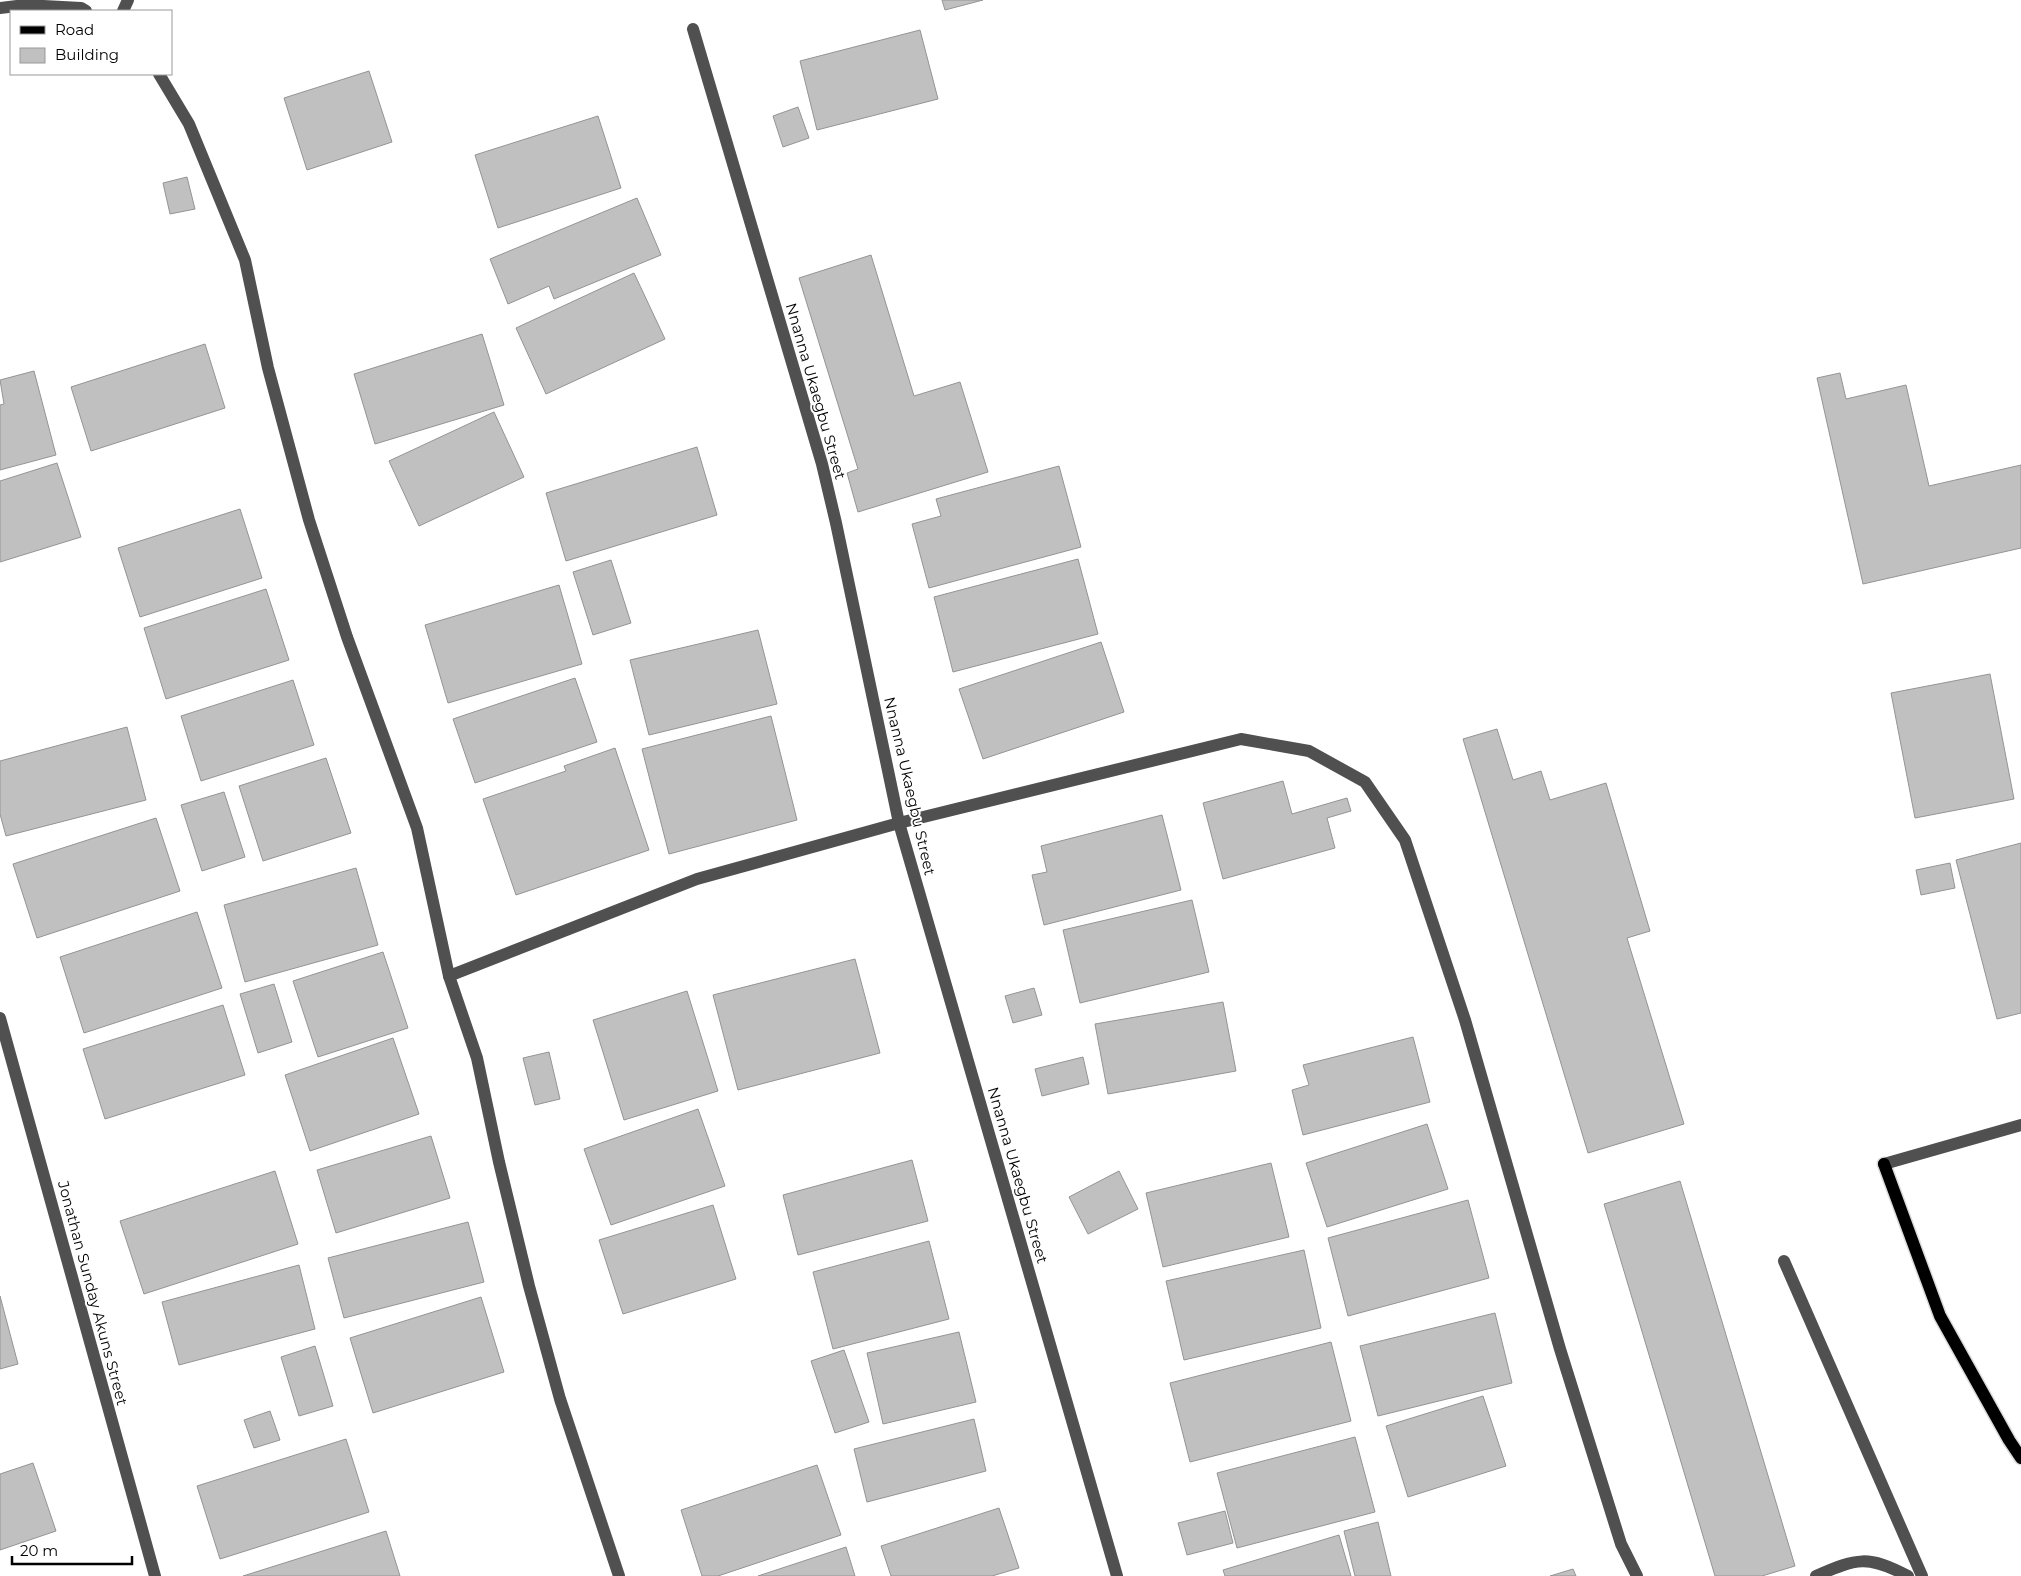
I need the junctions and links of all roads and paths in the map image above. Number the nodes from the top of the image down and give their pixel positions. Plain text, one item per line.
1 (0, 8) edge
2 (84, 10) edge
3 (693, 28) dead end
4 (161, 75) edge
5 (899, 823) junction
6 (449, 976) junction
7 (0, 1018) edge
8 (2021, 1125) edge
9 (1884, 1164) joint
10 (1784, 1261) dead end
11 (2021, 1458) edge
12 (155, 1576) edge
13 (619, 1576) edge
14 (1117, 1576) edge
15 (1637, 1576) edge
16 (1816, 1576) edge
17 (1908, 1576) edge
18 (1922, 1576) edge

1 - 2 street
3 - 5 street, Nnanna Ukaegbu Street
4 - 6 street
5 - 6 street
5 - 14 street, Nnanna Ukaegbu Street
5 - 15 street
6 - 13 street
7 - 12 street, Jonathan Sunday Akuns Street
8 - 9 street
9 - 11 main road
10 - 18 street
16 - 17 street

